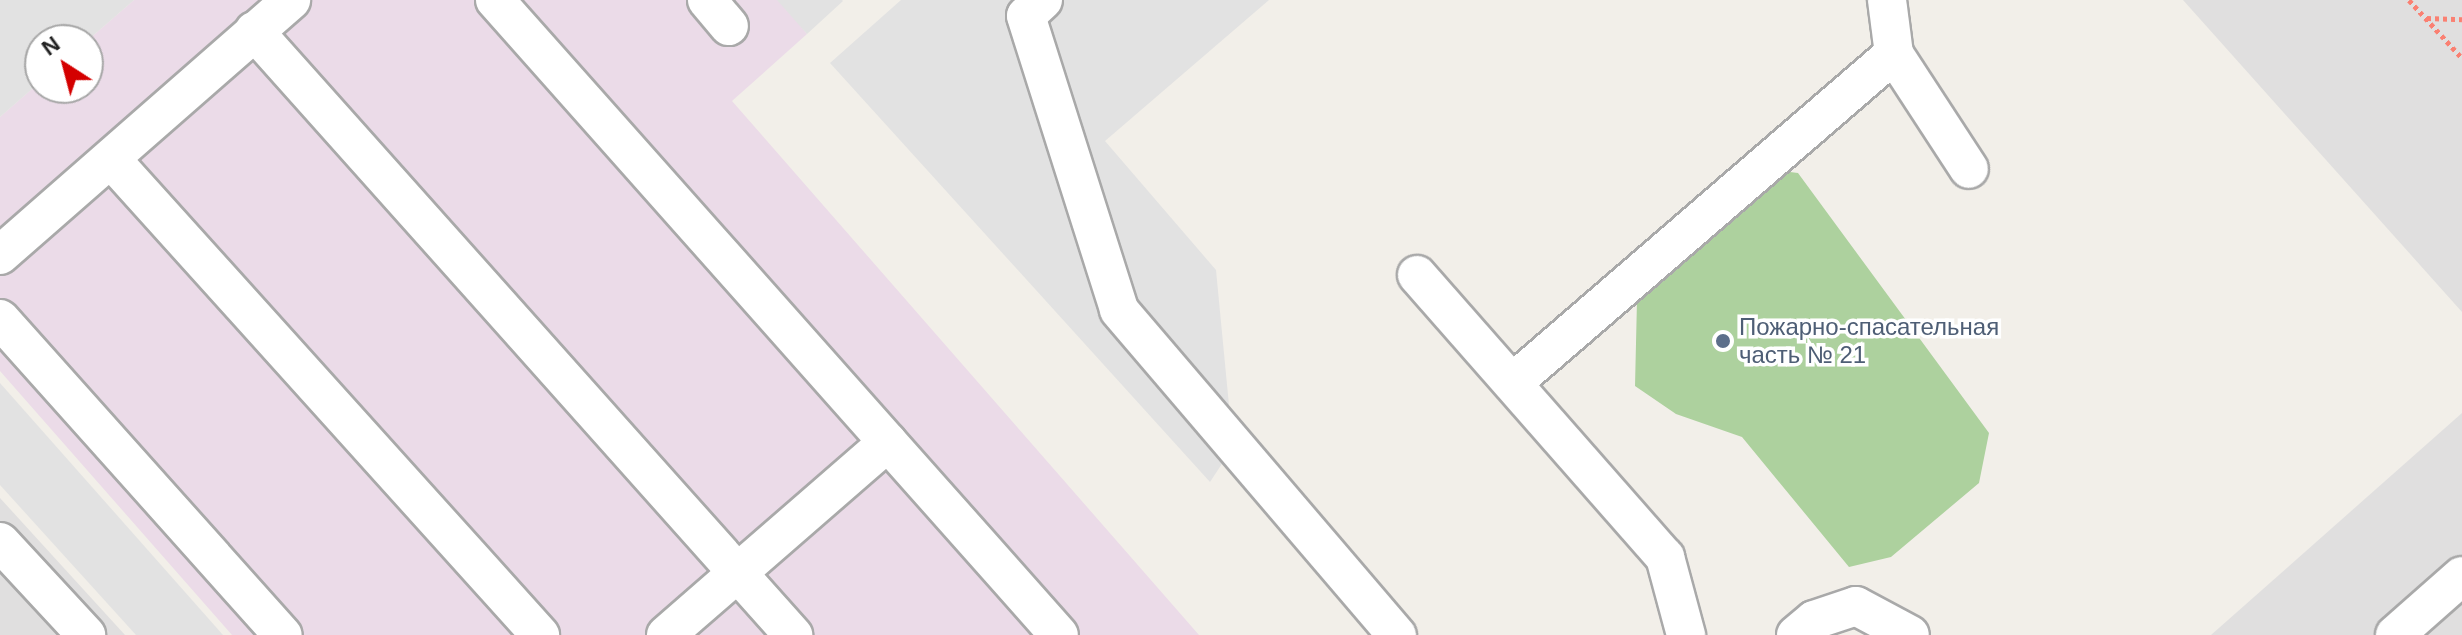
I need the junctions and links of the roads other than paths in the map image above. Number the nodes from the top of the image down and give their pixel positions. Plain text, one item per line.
1 (291, 0) edge
2 (495, 0) edge
3 (1043, 0) edge
4 (1887, 0) edge
5 (254, 31) junction
6 (1894, 54) junction
7 (111, 159) junction
8 (1969, 169) dead end
9 (0, 255) edge
10 (1417, 275) dead end
11 (0, 319) edge
12 (1516, 380) junction
13 (888, 442) junction
14 (0, 542) edge
15 (738, 573) junction
16 (2462, 576) edge
17 (86, 635) edge
18 (283, 635) edge
19 (540, 635) edge
20 (666, 635) edge
21 (793, 635) edge
22 (1059, 635) edge
23 (1397, 635) edge
24 (1686, 635) edge
25 (1796, 635) edge
26 (1910, 635) edge
27 (2395, 635) edge

1 - 5 lane
2 - 13 lane
3 - 23 lane
4 - 6 lane
5 - 7 lane
5 - 15 lane
6 - 8 lane
6 - 12 lane
7 - 9 lane
7 - 19 lane
10 - 12 lane
11 - 18 lane
12 - 24 lane
13 - 15 lane
13 - 22 lane
14 - 17 lane
15 - 20 lane
15 - 21 lane
16 - 27 lane
25 - 26 lane

